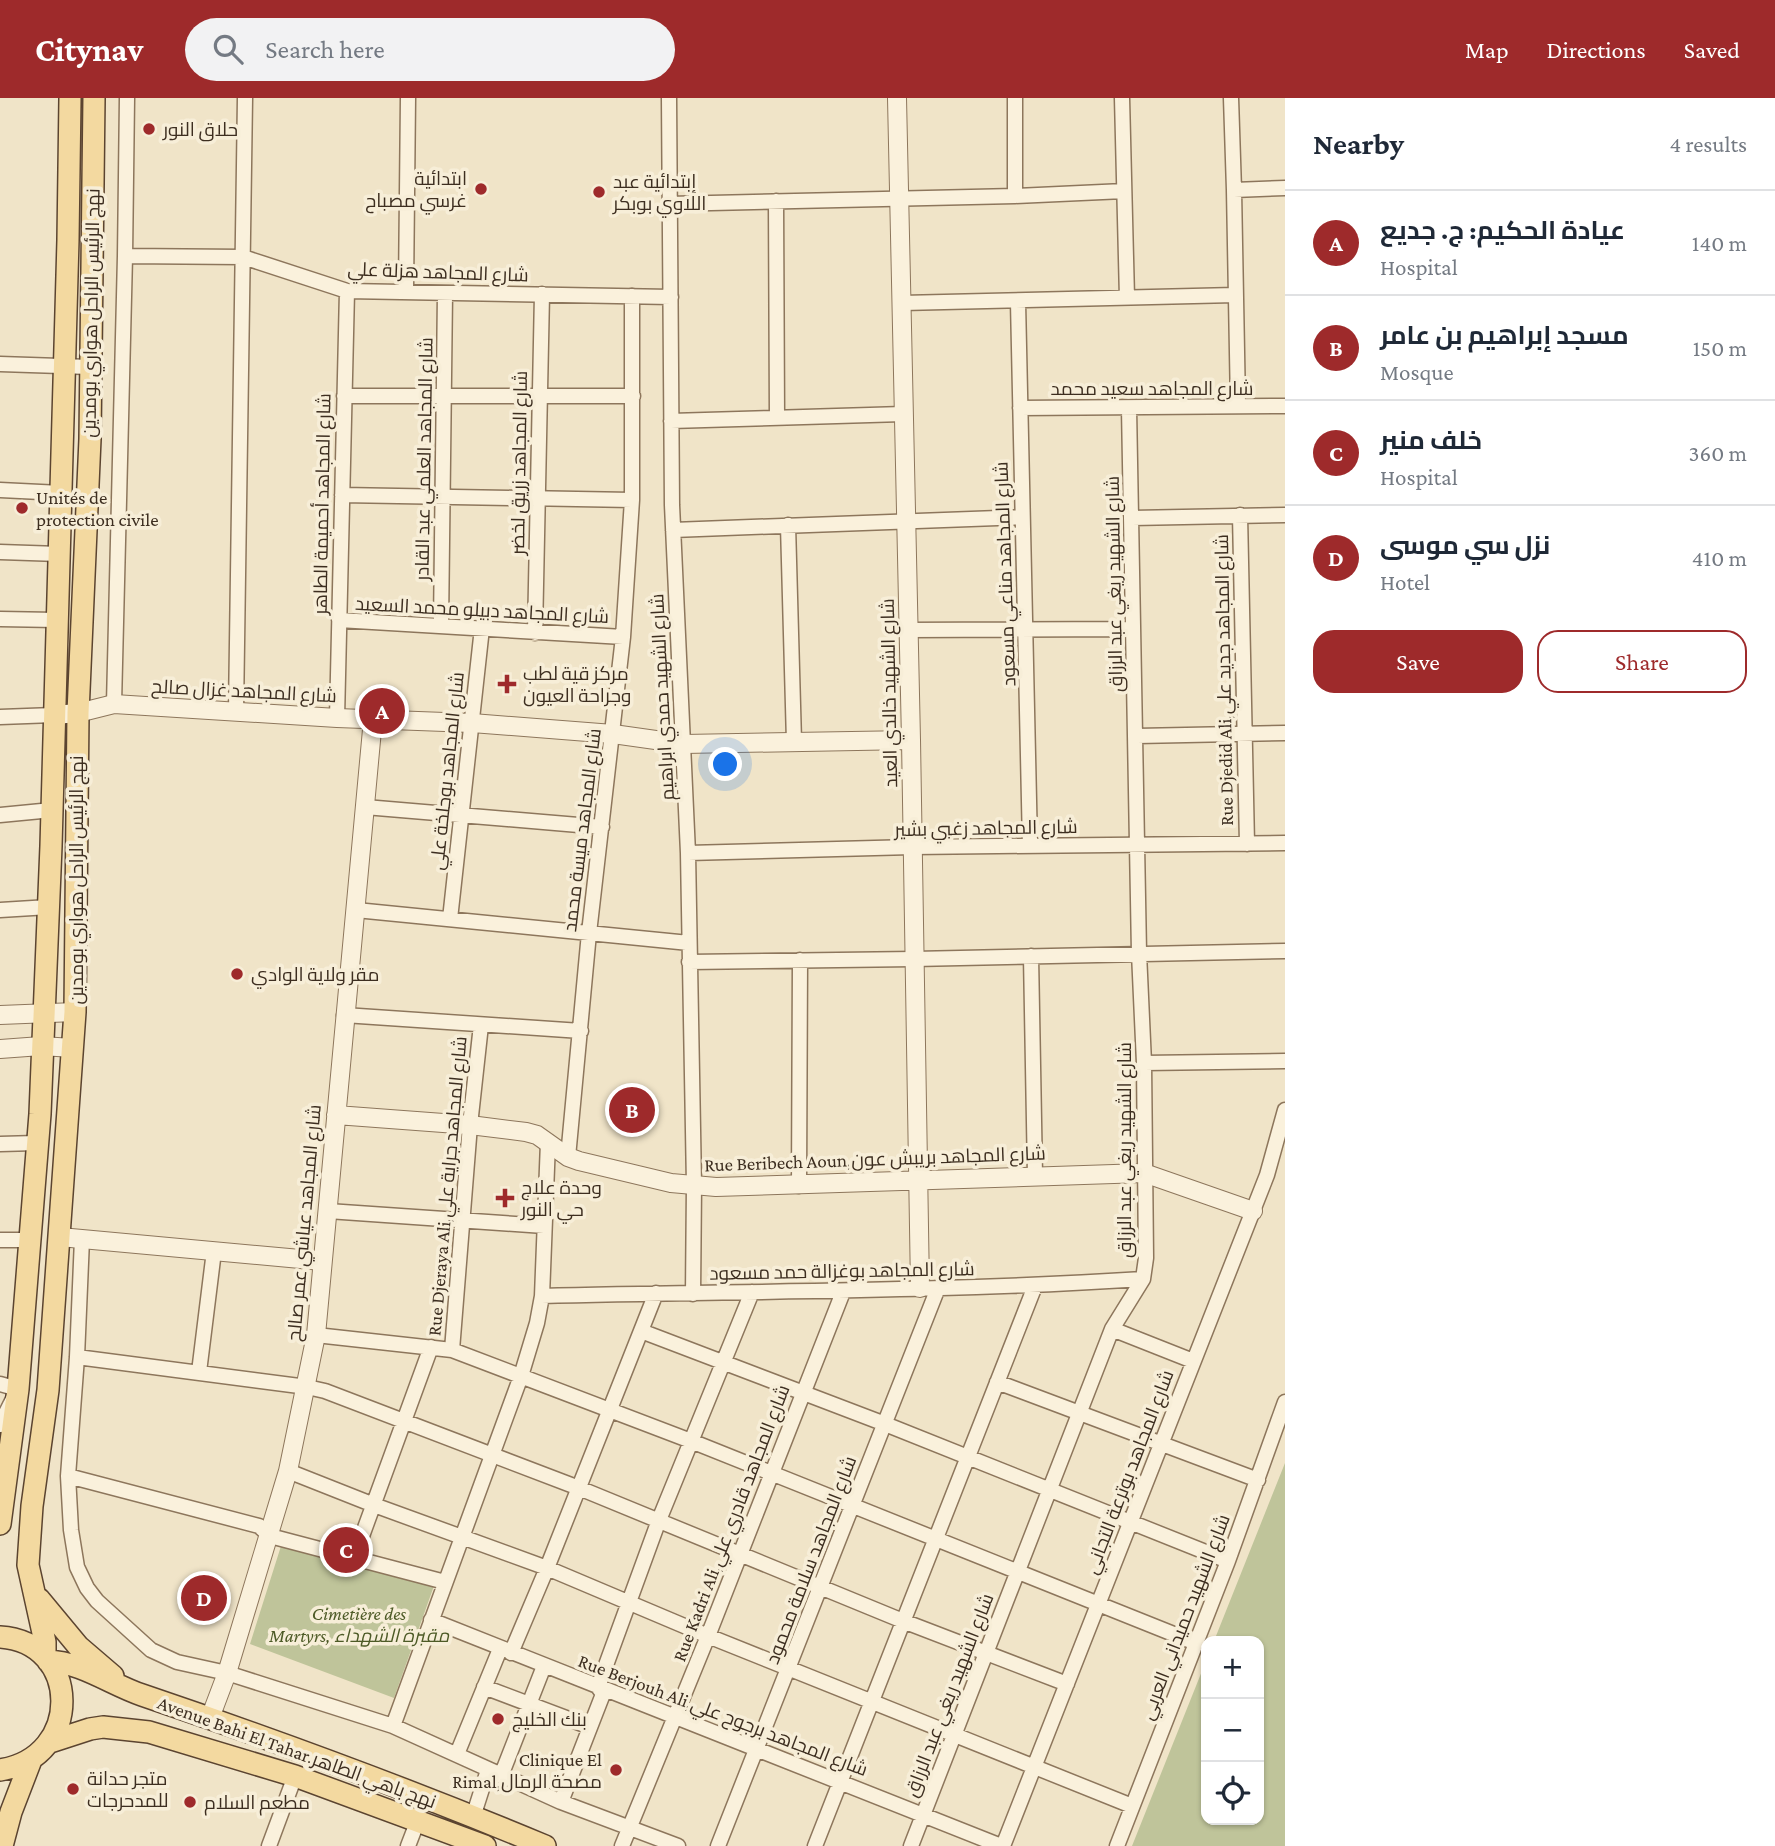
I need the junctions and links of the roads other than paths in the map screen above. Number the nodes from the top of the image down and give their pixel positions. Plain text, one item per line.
1 (70, 98) edge
2 (94, 98) edge
3 (127, 98) edge
4 (244, 98) edge
5 (408, 98) edge
6 (670, 98) edge
7 (897, 98) edge
8 (1015, 98) edge
9 (1122, 98) edge
10 (1231, 98) edge
11 (1285, 188) edge
12 (1234, 190) junction
13 (1124, 191) junction
14 (1016, 196) junction
15 (899, 199) junction
16 (776, 201) junction
17 (669, 204) junction
18 (125, 256) junction
19 (243, 257) junction
20 (347, 290) junction
21 (406, 290) junction
22 (445, 293) junction
23 (542, 294) junction
24 (1235, 295) junction
25 (632, 296) junction
26 (671, 297) junction
27 (1127, 298) junction
28 (1018, 302) junction
29 (902, 303) junction
30 (0, 364) edge
31 (64, 367) junction
32 (90, 367) junction
33 (344, 396) junction
34 (444, 396) junction
35 (633, 396) junction
36 (539, 398) junction
37 (1285, 406) edge
38 (1238, 407) junction
39 (1020, 408) junction
40 (1129, 408) junction
41 (903, 414) junction
42 (777, 418) junction
43 (671, 421) junction
44 (63, 439) junction
45 (90, 439) junction
46 (0, 490) edge
47 (61, 493) junction
48 (342, 495) junction
49 (444, 497) junction
50 (538, 498) junction
51 (632, 500) junction
52 (1240, 515) junction
53 (1285, 515) edge
54 (1022, 517) junction
55 (1132, 517) junction
56 (906, 522) junction
57 (788, 525) junction
58 (673, 530) junction
59 (0, 552) edge
60 (59, 554) junction
61 (0, 619) edge
62 (56, 620) junction
63 (339, 620) junction
64 (441, 625) junction
65 (482, 628) junction
66 (1027, 628) junction
67 (1132, 629) junction
68 (909, 630) junction
69 (535, 633) junction
70 (623, 637) junction
71 (114, 704) junction
72 (236, 711) junction
73 (78, 713) junction
74 (54, 715) junction
75 (0, 717) edge
76 (337, 718) junction
77 (373, 719) junction
78 (472, 723) junction
79 (1285, 733) edge
80 (613, 734) junction
81 (1245, 734) junction
82 (1137, 736) junction
83 (911, 740) junction
84 (794, 742) junction
85 (684, 744) junction
86 (365, 807) junction
87 (52, 810) junction
88 (461, 814) junction
89 (0, 815) edge
90 (603, 827) junction
91 (1285, 843) edge
92 (1247, 844) junction
93 (1030, 846) junction
94 (1138, 846) junction
95 (912, 847) junction
96 (688, 853) junction
97 (49, 907) junction
98 (0, 910) edge
99 (356, 910) junction
100 (450, 919) junction
101 (589, 933) junction
102 (689, 943) junction
103 (1285, 951) edge
104 (1139, 953) junction
105 (1031, 956) junction
106 (914, 959) junction
107 (800, 960) junction
108 (689, 962) junction
109 (43, 1012) junction
110 (75, 1012) junction
111 (0, 1015) edge
112 (344, 1015) junction
113 (481, 1025) junction
114 (581, 1031) junction
115 (41, 1046) junction
116 (73, 1048) junction
117 (0, 1049) edge
118 (1285, 1061) edge
119 (1144, 1063) junction
120 (1285, 1110) edge
121 (336, 1115) junction
122 (470, 1125) junction
123 (548, 1142) junction
124 (36, 1143) junction
125 (0, 1144) edge
126 (568, 1157) junction
127 (1144, 1173) junction
128 (1035, 1176) junction
129 (918, 1179) junction
130 (694, 1185) junction
131 (799, 1186) junction
132 (328, 1211) junction
133 (1253, 1211) junction
134 (463, 1222) junction
135 (544, 1226) junction
136 (60, 1237) junction
137 (82, 1239) junction
138 (0, 1240) edge
139 (30, 1240) junction
140 (214, 1251) junction
141 (322, 1261) junction
142 (1143, 1279) junction
143 (1035, 1286) junction
144 (929, 1288) junction
145 (752, 1292) junction
146 (843, 1292) junction
147 (656, 1293) junction
148 (694, 1294) junction
149 (542, 1296) junction
150 (1112, 1329) junction
151 (641, 1331) junction
152 (316, 1335) junction
153 (431, 1347) junction
154 (452, 1350) junction
155 (77, 1356) junction
156 (1193, 1360) junction
157 (723, 1362) junction
158 (199, 1372) junction
159 (521, 1376) junction
160 (997, 1382) junction
161 (9, 1386) edge
162 (307, 1387) junction
163 (803, 1392) junction
164 (1285, 1402) edge
165 (610, 1410) junction
166 (1079, 1413) junction
167 (404, 1421) junction
168 (0, 1424) edge
169 (885, 1424) junction
170 (691, 1441) junction
171 (1160, 1443) junction
172 (491, 1455) junction
173 (968, 1457) junction
174 (288, 1471) junction
175 (771, 1473) junction
176 (68, 1476) junction
177 (1258, 1480) junction
178 (579, 1488) junction
179 (1051, 1489) junction
180 (373, 1505) junction
181 (854, 1506) junction
182 (659, 1520) junction
183 (1131, 1522) junction
184 (0, 1524) edge
185 (270, 1536) junction
186 (461, 1537) junction
187 (936, 1538) junction
188 (739, 1554) junction
189 (354, 1558) junction
190 (1228, 1561) junction
191 (547, 1568) junction
192 (1018, 1571) junction
193 (445, 1581) junction
194 (31, 1586) junction
195 (821, 1588) junction
196 (628, 1602) junction
197 (1100, 1604) junction
198 (430, 1620) junction
199 (903, 1621) junction
200 (708, 1636) junction
201 (0, 1637) edge
202 (1196, 1643) junction
203 (505, 1651) junction
204 (985, 1652) junction
205 (46, 1659) junction
206 (544, 1666) junction
207 (789, 1669) junction
208 (227, 1673) junction
209 (1068, 1684) junction
210 (484, 1687) junction
211 (598, 1687) junction
212 (138, 1693) junction
213 (872, 1701) junction
214 (529, 1704) junction
215 (676, 1716) junction
216 (210, 1718) junction
217 (393, 1726) junction
218 (590, 1727) junction
219 (954, 1733) junction
220 (50, 1742) junction
221 (757, 1750) junction
222 (457, 1754) junction
223 (31, 1760) junction
224 (1035, 1766) junction
225 (0, 1770) edge
226 (494, 1773) junction
227 (295, 1776) junction
228 (841, 1782) junction
229 (561, 1802) junction
230 (1132, 1806) junction
231 (923, 1814) junction
232 (473, 1817) junction
233 (418, 1820) junction
234 (629, 1829) junction
235 (475, 1844) edge
236 (2, 1846) edge
237 (269, 1846) edge
238 (408, 1846) edge
239 (545, 1846) edge
240 (622, 1846) edge
241 (678, 1846) edge
242 (718, 1846) edge
243 (815, 1846) edge
244 (911, 1846) edge
245 (1002, 1846) edge
246 (1117, 1846) edge

1 - 31 main road, نهج الرئيس الراحل هواري بومدين
2 - 32 main road, نهج الرئيس الراحل هواري بومدين
3 - 18 street
4 - 19 street
5 - 21 street
6 - 17 street, شارع الشهيد حمدي ابراهيم
7 - 15 street, شارع الشهيد خالدي العيد
8 - 14 street
9 - 13 street
10 - 12 street
11 - 12 street
12 - 24 street
13 - 14 street
13 - 27 street
14 - 15 street
15 - 16 street
15 - 29 street, شارع الشهيد خالدي العيد
16 - 17 street
16 - 42 street
17 - 26 street, شارع الشهيد حمدي ابراهيم
18 - 19 street, شارع المجاهد هزلة علي
18 - 71 street
19 - 20 street, شارع المجاهد هزلة علي
19 - 72 street
20 - 21 street, شارع المجاهد هزلة علي
20 - 33 street, شارع المجاهد أحميمة الطاهر
21 - 22 street, شارع المجاهد هزلة علي
22 - 23 street, شارع المجاهد هزلة علي
22 - 34 street, شارع المجاهد العلمي عبد القادر
23 - 25 street, شارع المجاهد هزلة علي
23 - 36 street, شارع المجاهد زريق لخضر
24 - 27 street
24 - 38 street
25 - 26 street, شارع المجاهد هزلة علي
25 - 35 street, شارع المجاهد ميسة محمد
26 - 43 street, شارع الشهيد حمدي ابراهيم
27 - 28 street
28 - 29 street
28 - 39 street, شارع المجاهد مناعي مسعود
29 - 41 street, شارع الشهيد خالدي العيد
30 - 31 street
31 - 32 street
31 - 44 main road, نهج الرئيس الراحل هواري بومدين
32 - 45 main road, نهج الرئيس الراحل هواري بومدين
33 - 34 street
33 - 48 street, شارع المجاهد أحميمة الطاهر
34 - 36 street
34 - 49 street, شارع المجاهد العلمي عبد القادر
35 - 36 street
35 - 51 street, شارع المجاهد ميسة محمد
36 - 50 street, شارع المجاهد زريق لخضر
37 - 38 street, شارع المجاهد سعيد محمد
38 - 40 street, شارع المجاهد سعيد محمد
39 - 40 street, شارع المجاهد سعيد محمد
39 - 54 street, شارع المجاهد مناعي مسعود
40 - 55 street, شارع الشهيد ريغي عبد الرزاق
41 - 42 street
41 - 56 street, شارع الشهيد خالدي العيد
42 - 43 street
43 - 58 street, شارع الشهيد حمدي ابراهيم
44 - 45 main road
44 - 47 main road, نهج الرئيس الراحل هواري بومدين
45 - 73 main road, نهج الرئيس الراحل هواري بومدين
46 - 47 street
47 - 60 main road, نهج الرئيس الراحل هواري بومدين
48 - 49 street
48 - 63 street, شارع المجاهد أحميمة الطاهر
49 - 50 street
49 - 64 street, شارع المجاهد العلمي عبد القادر
50 - 51 street
50 - 69 street, شارع المجاهد زريق لخضر
51 - 70 street, شارع المجاهد ميسة محمد
52 - 53 street
52 - 55 street
52 - 81 street, Rue Djedid Ali,شارع المجاهد جديد علي
54 - 56 street
54 - 66 street, شارع المجاهد مناعي مسعود
55 - 67 street, شارع الشهيد ريغي عبد الرزاق
56 - 57 street
56 - 68 street, شارع الشهيد خالدي العيد
57 - 58 street
57 - 84 street
58 - 85 street, شارع الشهيد حمدي ابراهيم
59 - 60 street
60 - 62 main road, نهج الرئيس الراحل هواري بومدين
61 - 62 street
62 - 74 main road, نهج الرئيس الراحل هواري بومدين
63 - 64 street, شارع المجاهد دبيلو محمد السعيد
63 - 76 street, شارع المجاهد أحميمة الطاهر
64 - 65 street, شارع المجاهد دبيلو محمد السعيد
65 - 69 street, شارع المجاهد دبيلو محمد السعيد
65 - 78 street, شارع المجاهد بوجلخة علي
66 - 67 street
66 - 68 street
66 - 93 street, شارع المجاهد مناعي مسعود
67 - 82 street, شارع الشهيد ريغي عبد الرزاق
68 - 83 street, شارع الشهيد خالدي العيد
69 - 70 street, شارع المجاهد دبيلو محمد السعيد
70 - 80 street, شارع المجاهد ميسة محمد
71 - 72 street, شارع المجاهد غزال صالح
71 - 73 street, شارع المجاهد غزال صالح
72 - 76 street, شارع المجاهد غزال صالح
73 - 74 street, شارع المجاهد غزال صالح
73 - 110 main road, نهج الرئيس الراحل هواري بومدين
74 - 75 street
74 - 87 main road, نهج الرئيس الراحل هواري بومدين
76 - 77 street, شارع المجاهد غزال صالح
77 - 78 street, شارع المجاهد غزال صالح
77 - 86 street, شارع المجاهد عياشي عمر صالح
78 - 80 street, شارع المجاهد غزال صالح
78 - 88 street, شارع المجاهد بوجلخة علي
79 - 81 street
80 - 85 street, شارع المجاهد غزال صالح
80 - 90 street, شارع المجاهد ميسة محمد
81 - 82 street
81 - 92 street, Rue Djedid Ali,شارع المجاهد جديد علي
82 - 94 street, شارع الشهيد ريغي عبد الرزاق
83 - 84 street, شارع المجاهد غزال صالح
83 - 95 street, شارع الشهيد خالدي العيد
84 - 85 street, شارع المجاهد غزال صالح
85 - 96 street, شارع الشهيد حمدي ابراهيم
86 - 88 street
86 - 99 street, شارع المجاهد عياشي عمر صالح
87 - 89 street
87 - 97 main road, نهج الرئيس الراحل هواري بومدين
88 - 90 street
88 - 100 street, شارع المجاهد بوجلخة علي
90 - 101 street, شارع المجاهد ميسة محمد
91 - 92 street, شارع المجاهد زغبي بشير
92 - 94 street, شارع المجاهد زغبي بشير
93 - 94 street, شارع المجاهد زغبي بشير
93 - 95 street, شارع المجاهد زغبي بشير
94 - 104 street, شارع الشهيد ريغي عبد الرزاق
95 - 96 street, شارع المجاهد زغبي بشير
95 - 106 street, شارع الشهيد خالدي العيد
96 - 102 street, شارع الشهيد حمدي ابراهيم
97 - 98 street
97 - 109 main road, نهج الرئيس الراحل هواري بومدين
99 - 100 street
99 - 112 street, شارع المجاهد عياشي عمر صالح
100 - 101 street
101 - 102 street
101 - 114 street, شارع المجاهد ميسة محمد
102 - 108 street, شارع الشهيد حمدي ابراهيم
103 - 104 street
104 - 105 street
104 - 119 street, شارع الشهيد ريغي عبد الرزاق
105 - 106 street
105 - 128 street
106 - 107 street
106 - 129 street, شارع الشهيد خالدي العيد
107 - 108 street
107 - 131 street
108 - 130 street, شارع الشهيد حمدي ابراهيم
109 - 110 street
109 - 111 street
109 - 115 main road, نهج الرئيس الراحل هواري بومدين
110 - 116 main road, نهج الرئيس الراحل هواري بومدين
112 - 113 street
112 - 121 street, شارع المجاهد عياشي عمر صالح
113 - 114 street
113 - 122 street, Rue Djeraya Ali,شارع المجاهد جراية علي
114 - 126 street, شارع المجاهد ميسة محمد
115 - 116 street
115 - 117 street
115 - 124 main road, نهج الرئيس الراحل هواري بومدين
116 - 136 main road, نهج الرئيس الراحل هواري بومدين
118 - 119 street
119 - 127 street, شارع الشهيد ريغي عبد الرزاق
120 - 133 street, شارع المجاهد بوترعة التجاني
121 - 122 street, Rue Beribech Aoun,شارع المجاهد بريبش عون
121 - 132 street, شارع المجاهد عياشي عمر صالح
122 - 123 street, Rue Beribech Aoun,شارع المجاهد بريبش عون
122 - 134 street, Rue Djeraya Ali,شارع المجاهد جراية علي
123 - 126 street, Rue Beribech Aoun,شارع المجاهد بريبش عون
123 - 135 street
124 - 125 street
124 - 139 main road, نهج الرئيس الراحل هواري بومدين
126 - 130 street, Rue Beribech Aoun,شارع المجاهد بريبش عون
127 - 128 street, Rue Beribech Aoun,شارع المجاهد بريبش عون
127 - 133 street, Rue Beribech Aoun,شارع المجاهد بريبش عون
127 - 142 street, شارع الشهيد ريغي عبد الرزاق
128 - 129 street, Rue Beribech Aoun,شارع المجاهد بريبش عون
129 - 131 street, Rue Beribech Aoun,شارع المجاهد بريبش عون
129 - 144 street, شارع الشهيد خالدي العيد
130 - 131 street, Rue Beribech Aoun,شارع المجاهد بريبش عون
130 - 148 street, شارع الشهيد حمدي ابراهيم
132 - 134 street
132 - 141 street, شارع المجاهد عياشي عمر صالح
133 - 156 street, شارع المجاهد بوترعة التجاني
134 - 135 street
134 - 154 street, Rue Djeraya Ali,شارع المجاهد جراية علي
135 - 149 street
136 - 137 street
136 - 194 main road, نهج الرئيس الراحل هواري بومدين
137 - 140 street
137 - 155 street
138 - 139 street
139 - 161 main road, نهج الرئيس الراحل هواري بومدين
140 - 141 street
140 - 158 street
141 - 152 street, شارع المجاهد عياشي عمر صالح
142 - 143 street, شارع المجاهد بوغزالة حمد مسعود
142 - 150 street, شارع الشهيد ريغي عبد الرزاق
143 - 144 street, شارع المجاهد بوغزالة حمد مسعود
143 - 160 street
144 - 146 street, شارع المجاهد بوغزالة حمد مسعود
144 - 169 street, شارع المجاهد سلامة محمود
145 - 146 street, شارع المجاهد بوغزالة حمد مسعود
145 - 148 street, شارع المجاهد بوغزالة حمد مسعود
145 - 157 street
146 - 163 street, Rue Kadri Ali,شارع المجاهد قادري علي
147 - 148 street, شارع المجاهد بوغزالة حمد مسعود
147 - 149 street, شارع المجاهد بوغزالة حمد مسعود
147 - 151 street
149 - 159 street
150 - 156 street
150 - 166 street, شارع الشهيد ريغي عبد الرزاق
151 - 157 street
151 - 165 street
152 - 153 street
152 - 162 street, شارع المجاهد عياشي عمر صالح
153 - 154 street
153 - 167 street
154 - 159 street
155 - 158 street
155 - 176 street
156 - 171 street, شارع المجاهد بوترعة التجاني
157 - 163 street
157 - 170 street
158 - 162 street
159 - 165 street
159 - 172 street
160 - 166 street
160 - 173 street
161 - 168 street
161 - 184 main road, نهج الرئيس الراحل هواري بومدين
162 - 167 street
162 - 174 street, شارع المجاهد عياشي عمر صالح
163 - 169 street
163 - 175 street, Rue Kadri Ali,شارع المجاهد قادري علي
164 - 177 street, شارع الشهيد حميداني العربي
165 - 170 street
165 - 178 street
166 - 171 street
166 - 179 street, شارع الشهيد ريغي عبد الرزاق
167 - 172 street
167 - 180 street
169 - 173 street
169 - 181 street, شارع المجاهد سلامة محمود
170 - 175 street
170 - 182 street
171 - 177 street
171 - 183 street, شارع المجاهد بوترعة التجاني
172 - 178 street
172 - 186 street
173 - 179 street
173 - 187 street
174 - 180 street
174 - 185 street, شارع المجاهد عياشي عمر صالح
175 - 181 street
175 - 188 street, Rue Kadri Ali,شارع المجاهد قادري علي
176 - 185 street
176 - 208 street
177 - 190 street, شارع الشهيد حميداني العربي
178 - 182 street
178 - 191 street
179 - 183 street
179 - 192 street, شارع الشهيد ريغي عبد الرزاق
180 - 186 street
180 - 189 street
181 - 187 street
181 - 195 street, شارع المجاهد سلامة محمود
182 - 188 street
182 - 196 street
183 - 190 street
183 - 197 street, شارع المجاهد بوترعة التجاني
185 - 189 street
185 - 208 street, شارع المجاهد عياشي عمر صالح
186 - 191 street
186 - 193 street
187 - 192 street
187 - 199 street
188 - 195 street
188 - 200 street, Rue Kadri Ali,شارع المجاهد قادري علي
189 - 193 street
190 - 202 street, شارع الشهيد حميداني العربي
191 - 196 street
191 - 203 street
192 - 197 street
192 - 204 street, شارع الشهيد ريغي عبد الرزاق
193 - 198 street
194 - 205 main road, نهج الرئيس الراحل هواري بومدين
194 - 212 main road
195 - 199 street
195 - 207 street, شارع المجاهد سلامة محمود
196 - 200 street
196 - 211 street
197 - 202 street
197 - 209 street, شارع المجاهد بوترعة التجاني
198 - 203 street, Rue Berjouh Ali,شارع المجاهد برجوح علي
198 - 217 street
199 - 204 street
199 - 213 street
200 - 207 street
200 - 215 street, Rue Kadri Ali,شارع المجاهد قادري علي
201 - 205 main road, Avenue Bahi El Tahar,نهج باهي الطاهر
202 - 230 street, شارع الشهيد حميداني العربي
203 - 206 street, Rue Berjouh Ali,شارع المجاهد برجوح علي
203 - 210 street
204 - 209 street
204 - 219 street, شارع الشهيد ريغي عبد الرزاق
205 - 212 main road, Avenue Bahi El Tahar,نهج باهي الطاهر
205 - 220 main road, نهج الرئيس الراحل هواري بومدين
206 - 211 street, Rue Berjouh Ali,شارع المجاهد برجوح علي
206 - 214 street
207 - 213 street
207 - 221 street, شارع المجاهد سلامة محمود
208 - 216 street, شارع المجاهد عياشي عمر صالح
208 - 217 street
209 - 224 street, شارع المجاهد بوترعة التجاني
210 - 214 street
210 - 222 street
211 - 215 street, Rue Berjouh Ali,شارع المجاهد برجوح علي
211 - 218 street
212 - 216 main road, Avenue Bahi El Tahar,نهج باهي الطاهر
213 - 219 street
213 - 228 street
214 - 218 street
214 - 226 street
215 - 221 street, Rue Berjouh Ali,شارع المجاهد برجوح علي
215 - 234 street, Rue Kadri Ali,شارع المجاهد قادري علي
216 - 232 main road, Avenue Bahi El Tahar,نهج باهي الطاهر
217 - 222 street
218 - 229 street
219 - 224 street
219 - 231 street, شارع الشهيد ريغي عبد الرزاق
220 - 223 main road
220 - 227 main road, Avenue Bahi El Tahar,نهج باهي الطاهر
221 - 228 street, Rue Berjouh Ali,شارع المجاهد برجوح علي
221 - 242 street, شارع المجاهد سلامة محمود
222 - 226 street
223 - 225 main road
223 - 236 main road
224 - 230 street
224 - 245 street, شارع المجاهد بوترعة التجاني
226 - 229 street
226 - 232 street
227 - 233 main road, Avenue Bahi El Tahar,نهج باهي الطاهر
227 - 237 street
228 - 231 street, Rue Berjouh Ali,شارع المجاهد برجوح علي
228 - 243 street
229 - 234 street
230 - 246 street, شارع الشهيد حميداني العربي
231 - 244 street, شارع الشهيد ريغي عبد الرزاق
231 - 245 street, Rue Berjouh Ali,شارع المجاهد برجوح علي
232 - 239 main road, Avenue Bahi El Tahar,نهج باهي الطاهر
233 - 235 main road, Avenue Bahi El Tahar,نهج باهي الطاهر
233 - 238 street
234 - 240 street, Rue Kadri Ali,شارع المجاهد قادري علي
234 - 241 street

